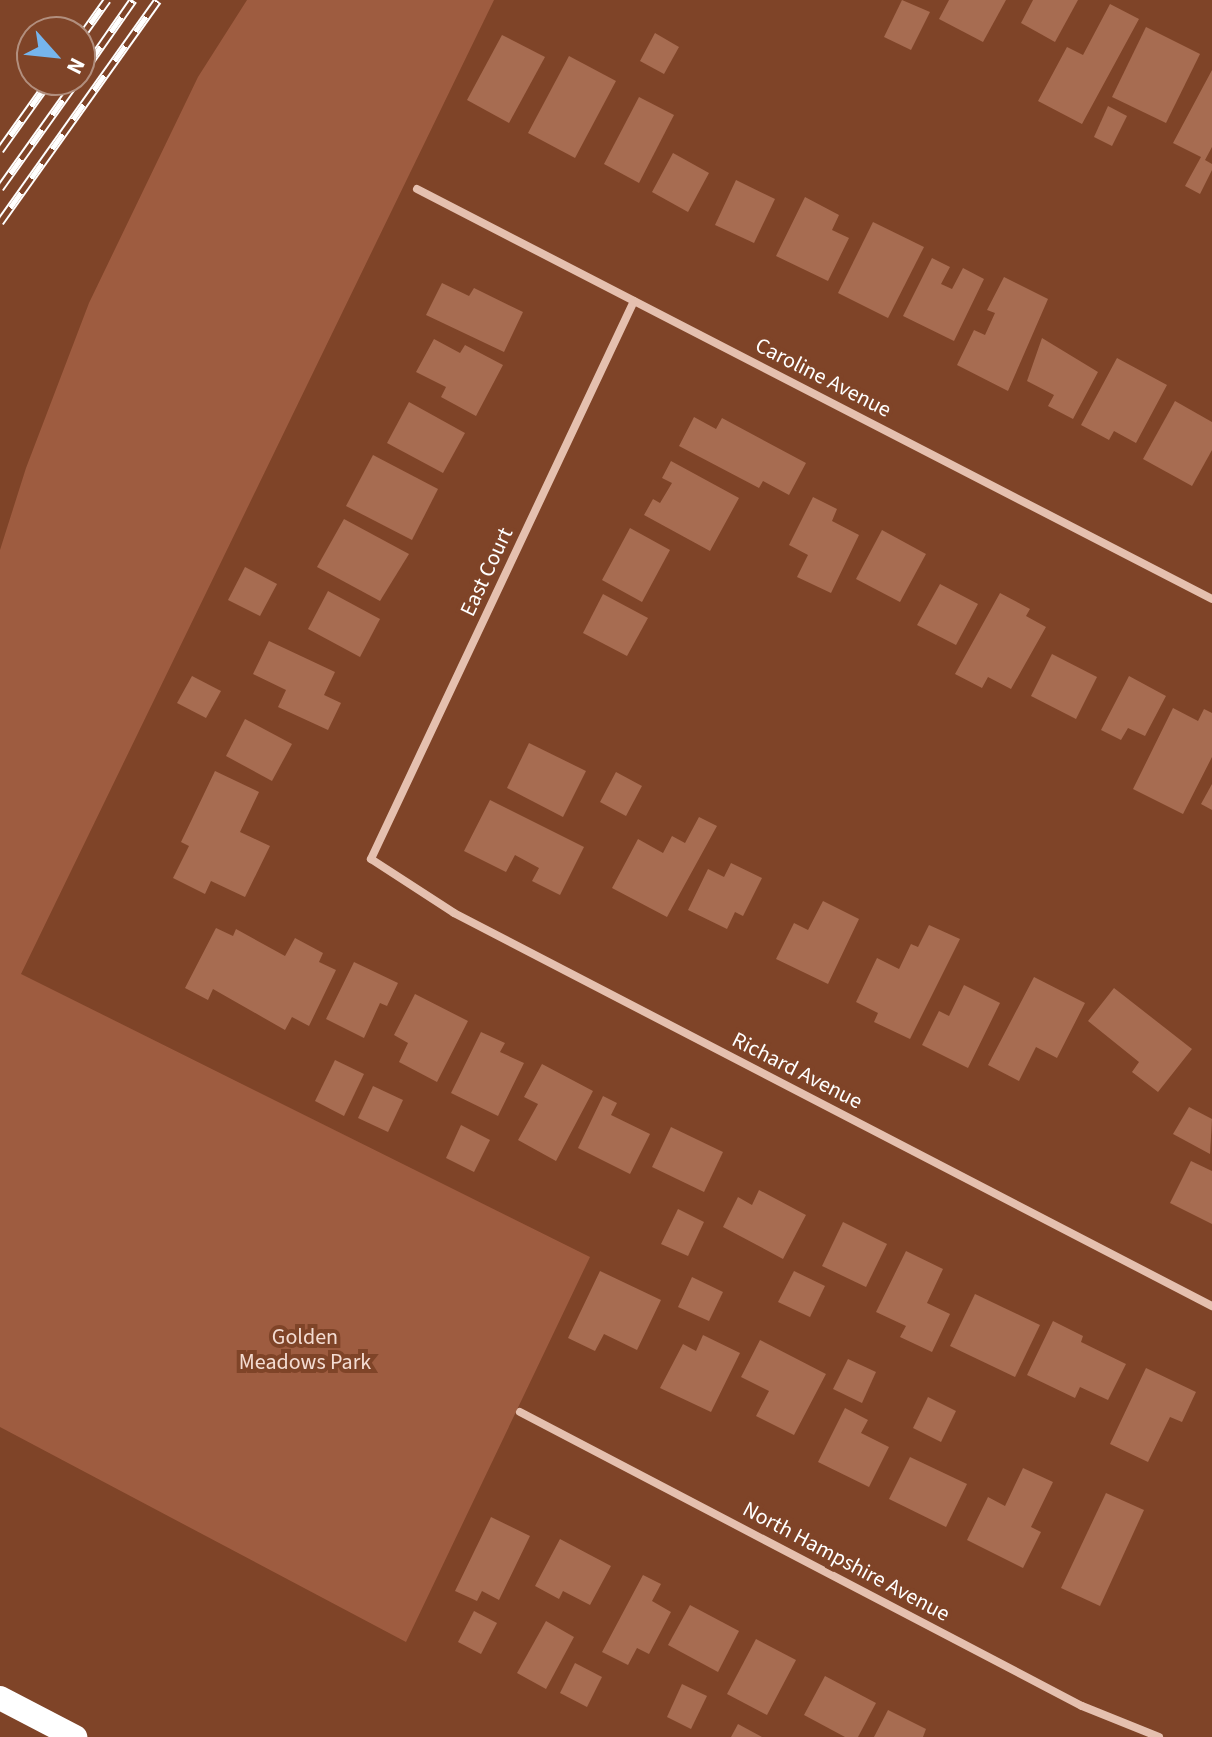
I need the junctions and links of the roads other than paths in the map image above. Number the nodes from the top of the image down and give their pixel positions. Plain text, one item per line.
1 (417, 189) dead end
2 (634, 301) junction
3 (1212, 599) edge
4 (371, 859) joint
5 (1212, 1306) edge
6 (520, 1412) dead end
7 (0, 1698) edge
8 (75, 1737) edge
9 (1159, 1737) edge

1 - 2 street, Caroline Avenue
2 - 3 street, Caroline Avenue
2 - 4 street, East Court
4 - 5 street, Richard Avenue
6 - 9 street, North Hampshire Avenue
7 - 8 highway

